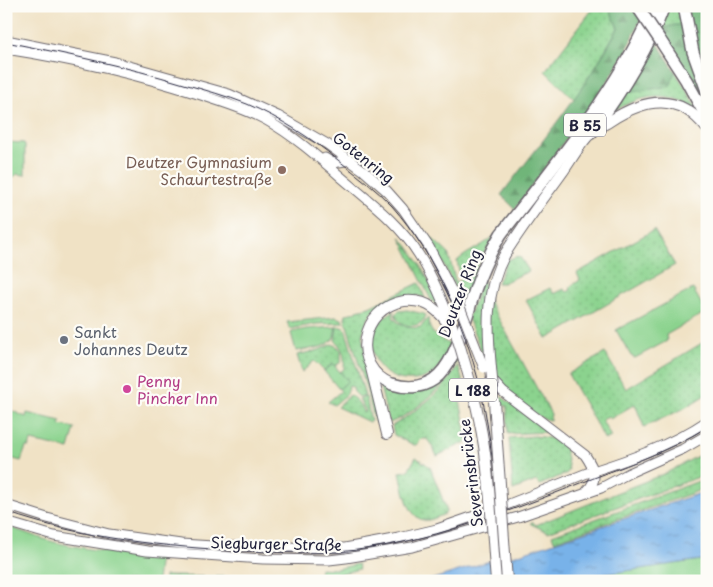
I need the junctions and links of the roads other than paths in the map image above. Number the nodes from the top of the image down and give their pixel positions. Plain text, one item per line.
1 (638, 6) edge
2 (654, 6) edge
3 (664, 6) edge
4 (684, 6) edge
5 (6, 40) edge
6 (6, 49) edge
7 (707, 91) edge
8 (707, 118) edge
9 (707, 129) edge
10 (591, 133) junction
11 (335, 149) junction
12 (315, 155) junction
13 (351, 160) junction
14 (333, 163) junction
15 (456, 334) junction
16 (370, 365) junction
17 (392, 384) joint
18 (494, 401) joint
19 (707, 421) edge
20 (387, 434) dead end
21 (707, 435) edge
22 (593, 468) junction
23 (587, 491) junction
24 (6, 505) edge
25 (6, 522) edge
26 (399, 538) junction
27 (412, 547) junction
28 (496, 581) edge
29 (507, 581) edge

1 - 8 highway, bridge
2 - 17 highway, Deutzer Ring / B 55
3 - 10 highway, Deutzer Ring / B 55
4 - 7 highway
5 - 11 main road, Gotenring / L 188
6 - 12 main road, Gotenring / L 188
9 - 10 main road, B 55
10 - 18 main road, Deutzer Ring / B 55, bridge
11 - 13 main road, Gotenring / L 188
11 - 14 main road
12 - 14 main road
12 - 15 main road, Gotenring / L 188
13 - 14 main road
13 - 22 main road, Gotenring / L 188, bridge
15 - 16 main road, Deutzer Ring
15 - 28 main road, Severinsbrücke / L 188, bridge
16 - 17 main road, Deutzer Ring / B 55
16 - 20 main road
18 - 29 main road, Severinsbrücke / B 55, bridge
19 - 22 main road, Siegburger Straße
21 - 23 main road, Siegburger Straße
22 - 23 main road
22 - 26 main road, Siegburger Straße
23 - 27 main road, Siegburger Straße
24 - 26 main road, Siegburger Straße
25 - 27 main road, Siegburger Straße
26 - 27 main road

